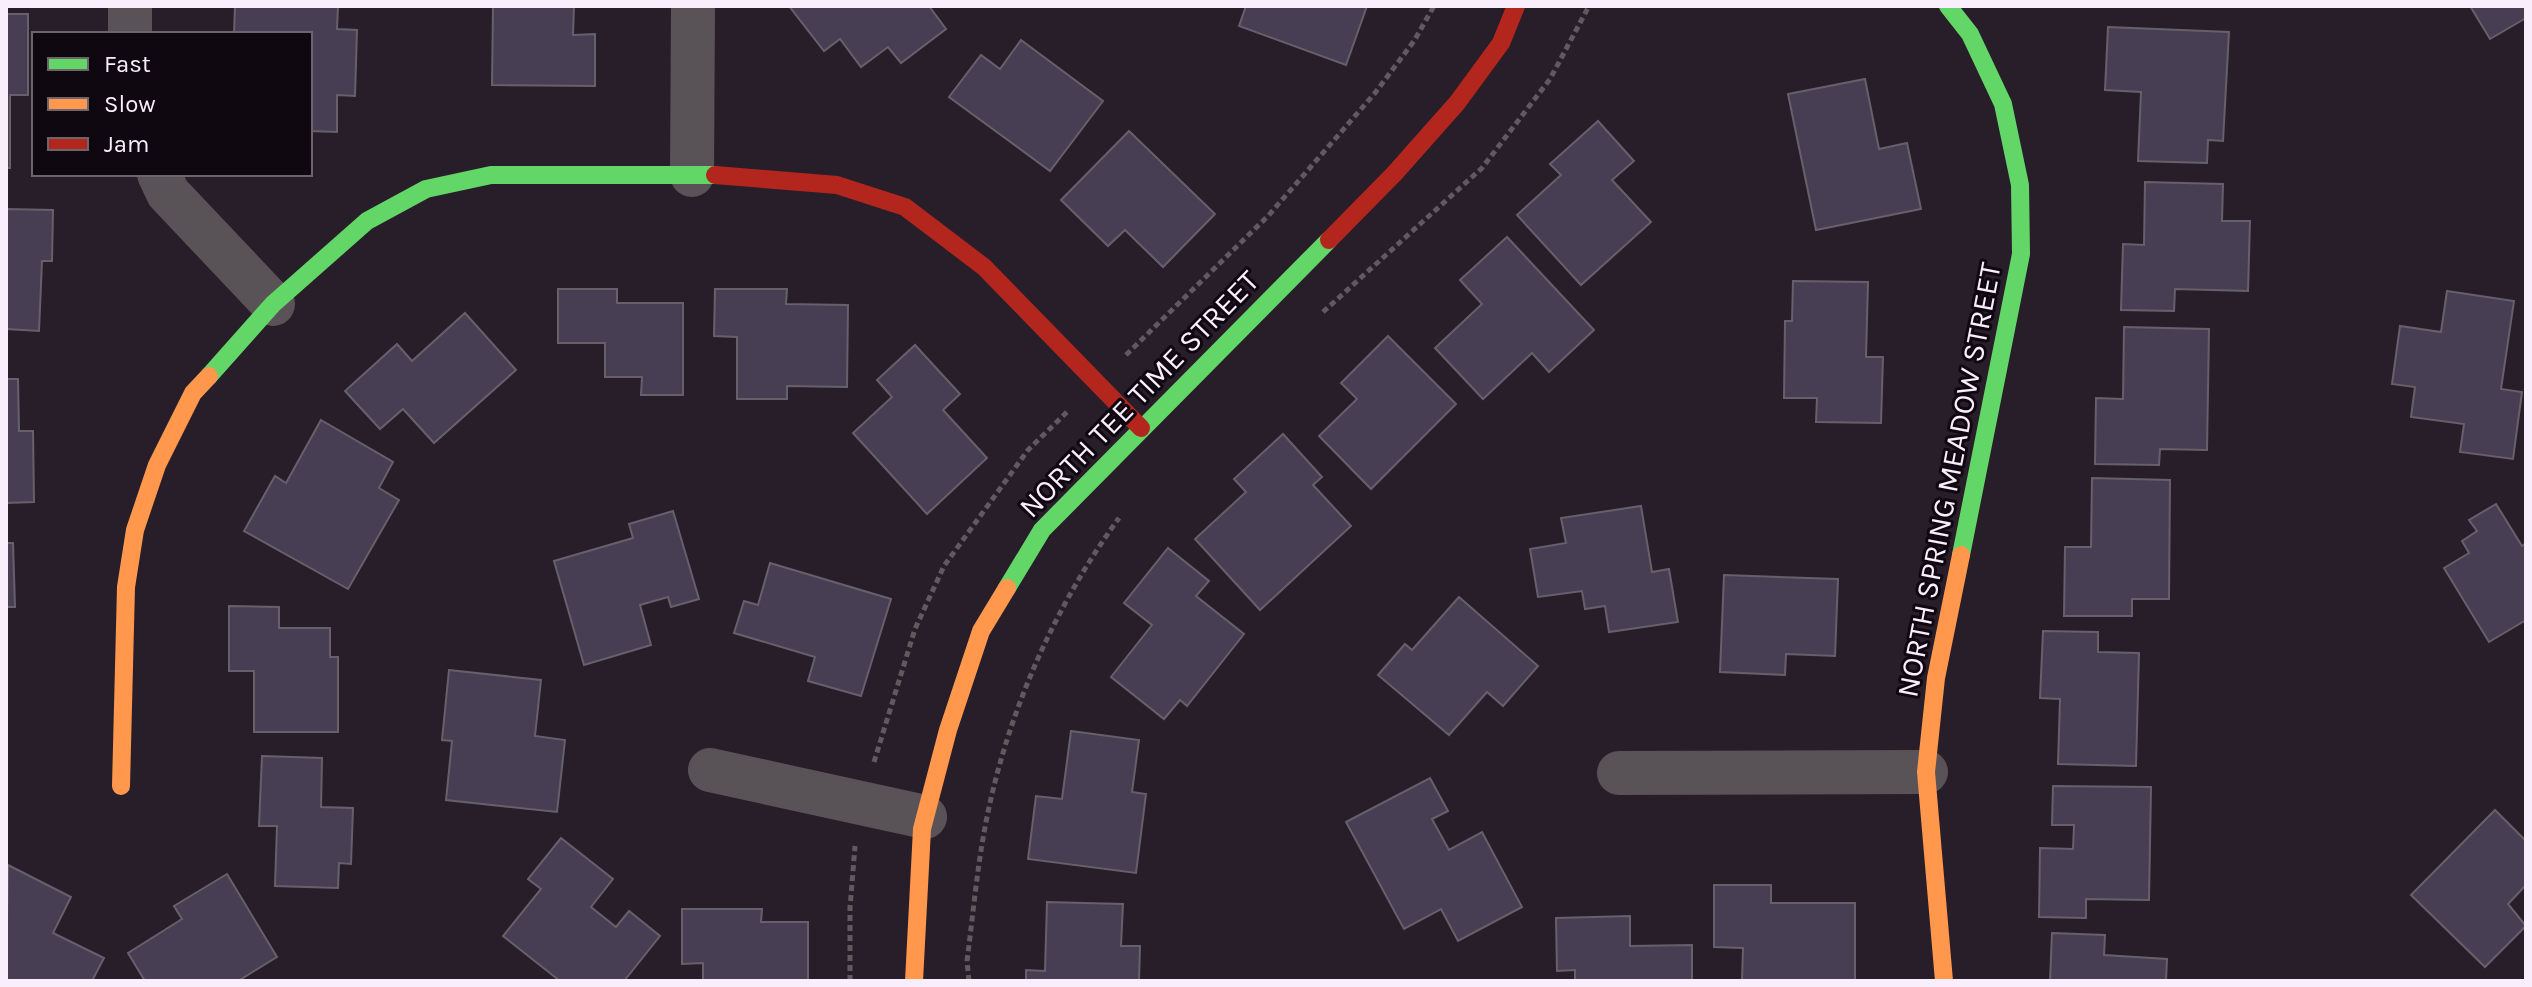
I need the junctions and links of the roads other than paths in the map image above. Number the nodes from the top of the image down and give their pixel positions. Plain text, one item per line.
1 (130, 6) edge
2 (693, 6) edge
3 (1516, 6) edge
4 (1953, 8) edge
5 (130, 32) edge
6 (692, 175) junction
7 (160, 176) edge
8 (273, 304) junction
9 (1141, 428) junction
10 (710, 770) dead end
11 (1926, 772) junction
12 (1619, 773) dead end
13 (121, 786) dead end
14 (925, 817) junction
15 (914, 981) edge
16 (1944, 981) edge

1 - 5 street
2 - 6 street
3 - 9 street, NORTH TEE TIME STREET
4 - 11 street, NORTH SPRING MEADOW STREET
6 - 8 street
6 - 9 street
7 - 8 street
8 - 13 street
9 - 14 street, NORTH TEE TIME STREET
10 - 14 street
11 - 12 street
11 - 16 street, NORTH SPRING MEADOW STREET
14 - 15 street, NORTH TEE TIME STREET

